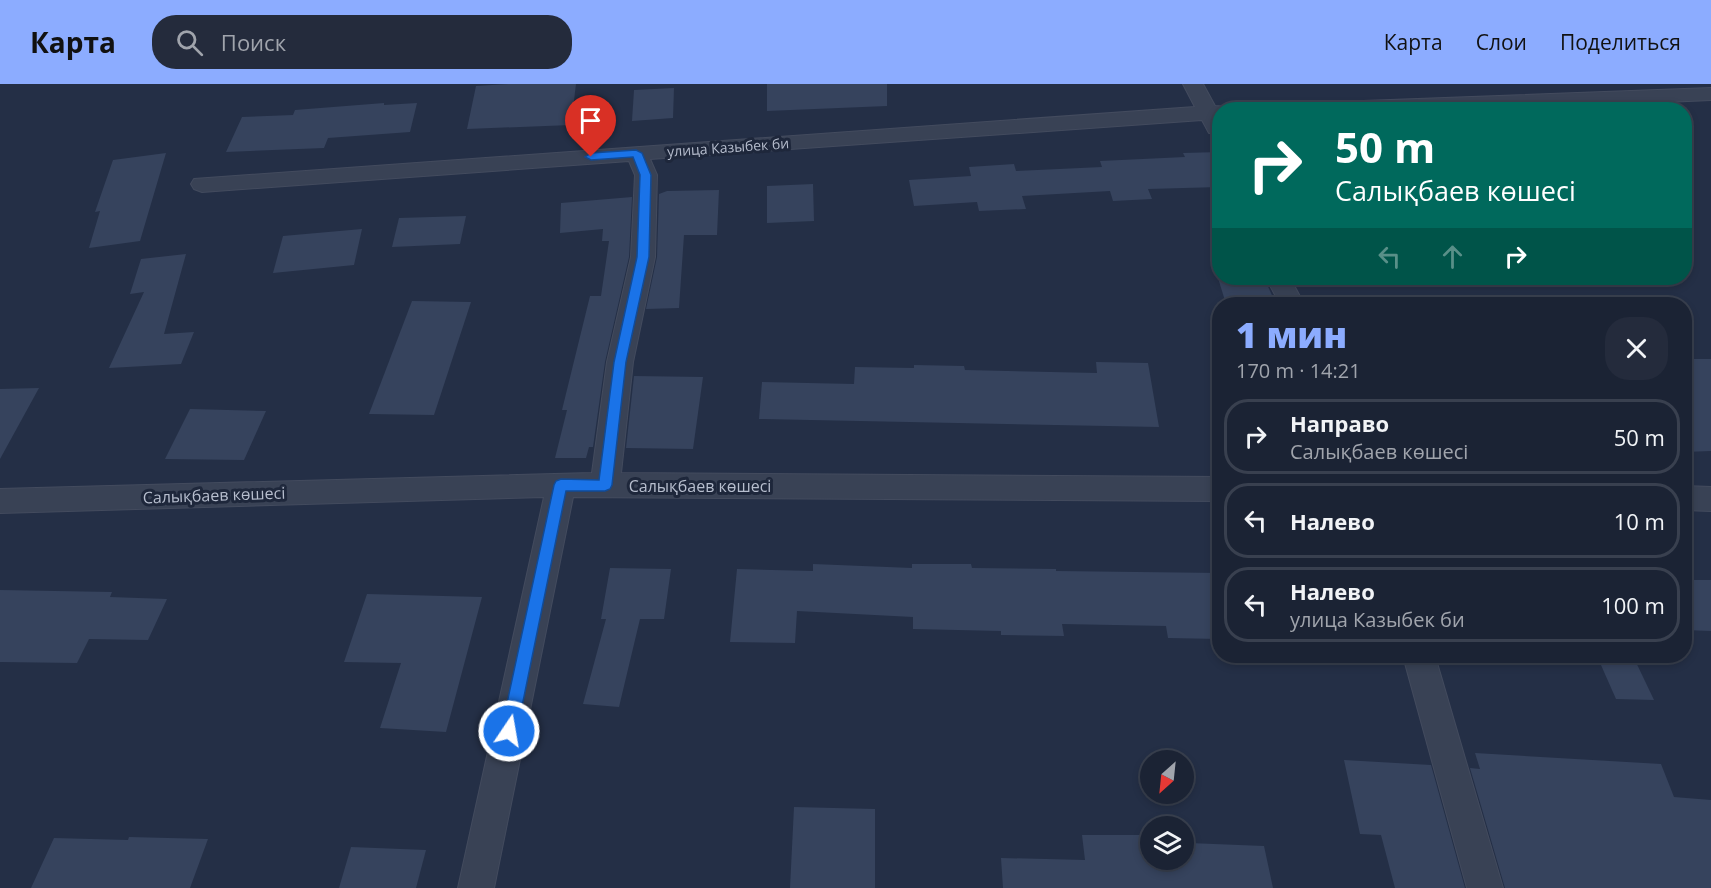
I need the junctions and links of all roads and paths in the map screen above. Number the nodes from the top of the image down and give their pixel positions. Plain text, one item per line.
1 (1193, 84) edge
2 (1711, 94) edge
3 (1510, 102) edge
4 (1212, 110) edge
5 (1212, 113) edge
6 (636, 153) junction
7 (201, 184) dead end
8 (561, 485) junction
9 (605, 485) junction
10 (1212, 489) edge
11 (1692, 498) edge
12 (1711, 499) edge
13 (0, 501) edge
14 (1421, 663) edge
15 (476, 888) edge
16 (1485, 888) edge

1 - 4 street
2 - 3 street
5 - 6 street, улица Казыбек би
6 - 7 street, улица Казыбек би
6 - 9 street
8 - 9 street, Салықбаев көшесі
8 - 13 street, Салықбаев көшесі
8 - 15 street
9 - 10 street, Салықбаев көшесі
11 - 12 street
14 - 16 street

